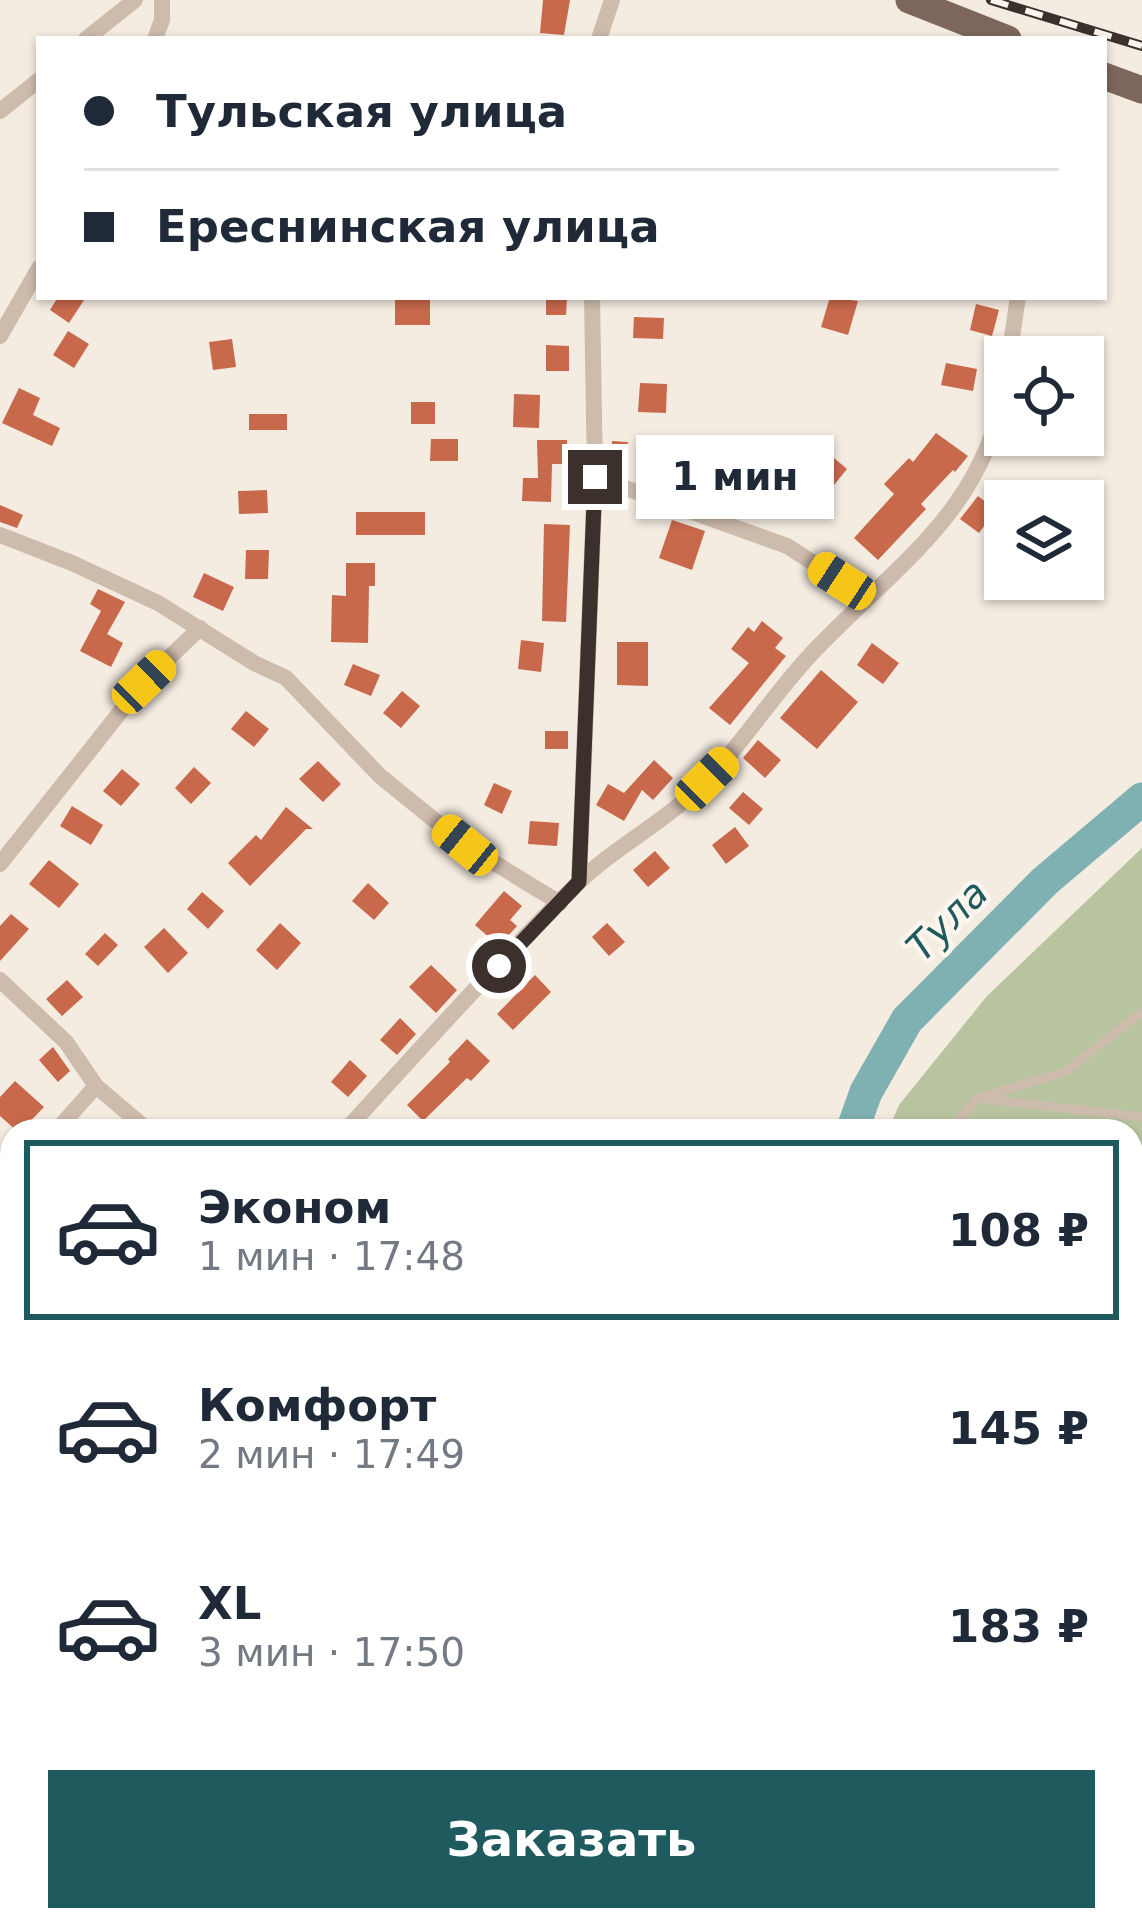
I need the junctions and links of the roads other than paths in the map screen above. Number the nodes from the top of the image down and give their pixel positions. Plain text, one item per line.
1 (135, 0) edge
2 (162, 0) edge
3 (612, 0) edge
4 (909, 0) edge
5 (89, 36) edge
6 (156, 36) edge
7 (600, 36) edge
8 (1000, 36) edge
9 (1107, 77) edge
10 (36, 82) edge
11 (1142, 90) edge
12 (0, 111) edge
13 (36, 273) edge
14 (592, 300) edge
15 (1018, 300) edge
16 (1012, 336) edge
17 (0, 337) edge
18 (986, 456) edge
19 (595, 477) junction
20 (0, 535) edge
21 (868, 598) junction
22 (200, 628) junction
23 (0, 864) edge
24 (579, 882) junction
25 (560, 903) junction
26 (0, 980) edge
27 (1142, 1012) edge
28 (96, 1086) junction
29 (978, 1098) junction
30 (1142, 1117) edge
31 (67, 1119) edge
32 (135, 1119) edge
33 (356, 1119) edge
34 (960, 1119) edge

1 - 5 street
2 - 6 street
3 - 7 street
4 - 8 main road
9 - 11 main road
10 - 12 street
13 - 17 street
14 - 19 street
15 - 16 street
18 - 21 street
19 - 21 street
19 - 24 street
20 - 22 street
21 - 24 street
22 - 23 street
22 - 25 street
24 - 25 street
25 - 33 street
26 - 28 street
27 - 29 lane
28 - 31 street
28 - 32 street
29 - 30 lane
29 - 34 lane

